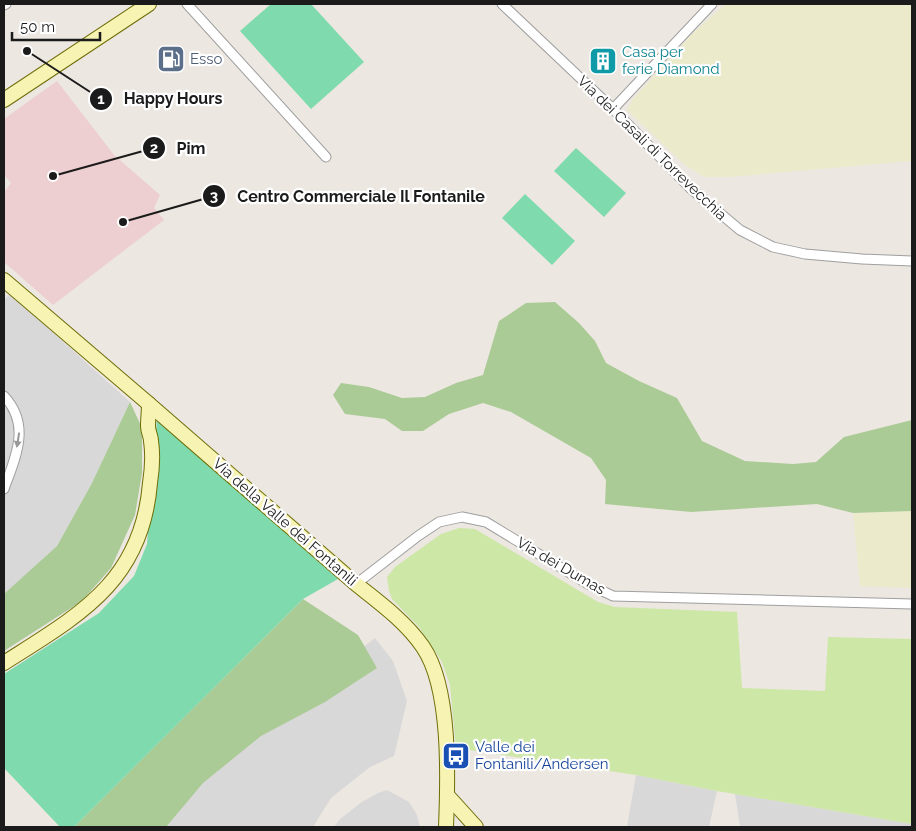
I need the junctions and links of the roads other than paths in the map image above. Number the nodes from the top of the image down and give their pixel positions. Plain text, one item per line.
1 (149, 4) edge
2 (187, 4) edge
3 (502, 4) edge
4 (712, 4) edge
5 (4, 100) edge
6 (613, 109) junction
7 (326, 158) dead end
8 (912, 261) edge
9 (4, 280) edge
10 (4, 396) edge
11 (150, 404) junction
12 (172, 425) junction
13 (151, 441) junction
14 (4, 489) edge
15 (356, 584) junction
16 (912, 604) edge
17 (4, 663) edge
18 (447, 795) junction
19 (446, 827) edge
20 (476, 827) edge

1 - 5 street
2 - 7 street
3 - 6 street, Via dei Casali di Torrevecchia
4 - 6 street
6 - 8 street, Via dei Casali di Torrevecchia
9 - 11 street, Via della Valle dei Fontanili
10 -> 14 street
11 - 12 street, Via della Valle dei Fontanili
11 - 13 street
12 - 13 street
12 - 15 street, Via della Valle dei Fontanili
13 - 17 street
15 - 16 street, Via dei Dumas
15 - 18 street, Via della Valle dei Fontanili
18 - 19 street, Via della Valle dei Fontanili
18 - 20 street

